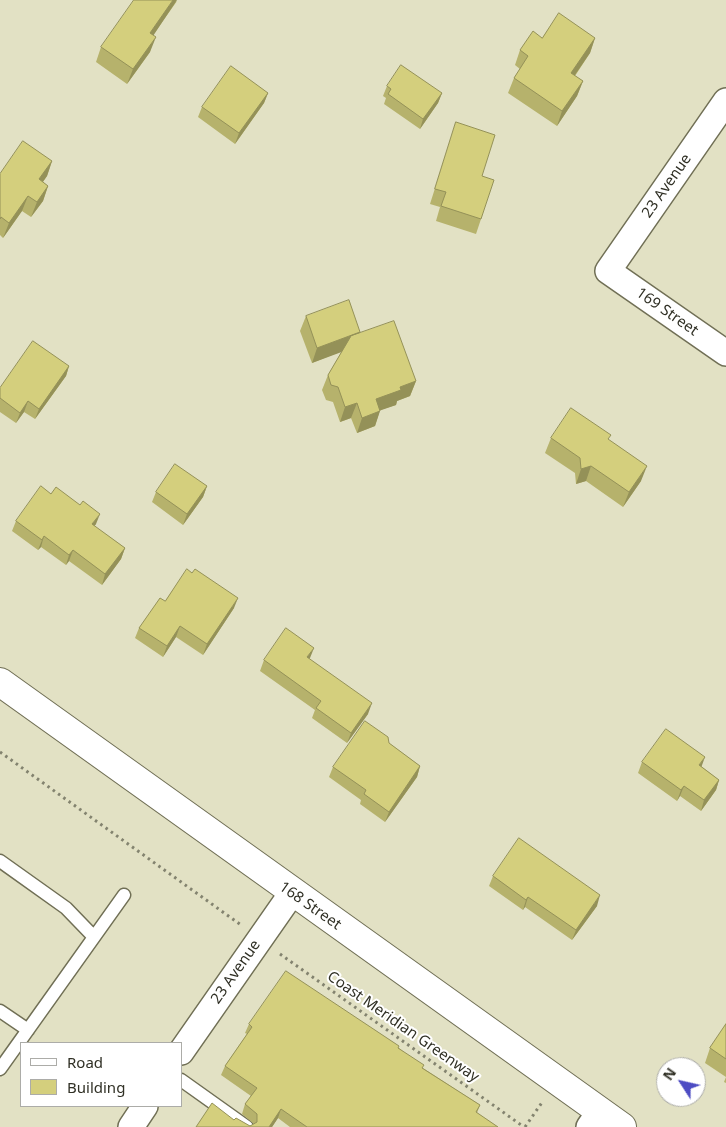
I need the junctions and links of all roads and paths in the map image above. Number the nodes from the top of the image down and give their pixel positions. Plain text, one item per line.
1 (726, 101) edge
2 (608, 271) joint
3 (726, 353) edge
4 (0, 682) edge
5 (0, 752) edge
6 (0, 861) edge
7 (292, 892) junction
8 (124, 895) dead end
9 (243, 927) dead end
10 (94, 937) junction
11 (273, 949) dead end
12 (0, 1010) edge
13 (28, 1030) junction
14 (182, 1051) edge
15 (0, 1069) edge
16 (182, 1081) edge
17 (144, 1107) edge
18 (594, 1119) edge
19 (131, 1127) edge
20 (247, 1127) edge
21 (524, 1127) edge
22 (622, 1127) edge

1 - 2 street, 23 Avenue
2 - 3 street, 169 Street
4 - 7 main road, 168 Street
5 - 9 path
6 - 10 lane
7 - 14 street, 23 Avenue
7 - 18 main road, 168 Street
8 - 10 lane
10 - 13 lane
11 - 21 path, Coast Meridian Greenway
12 - 13 lane
13 - 15 lane
16 - 20 lane
17 - 19 street
18 - 22 main road, 168 Street

